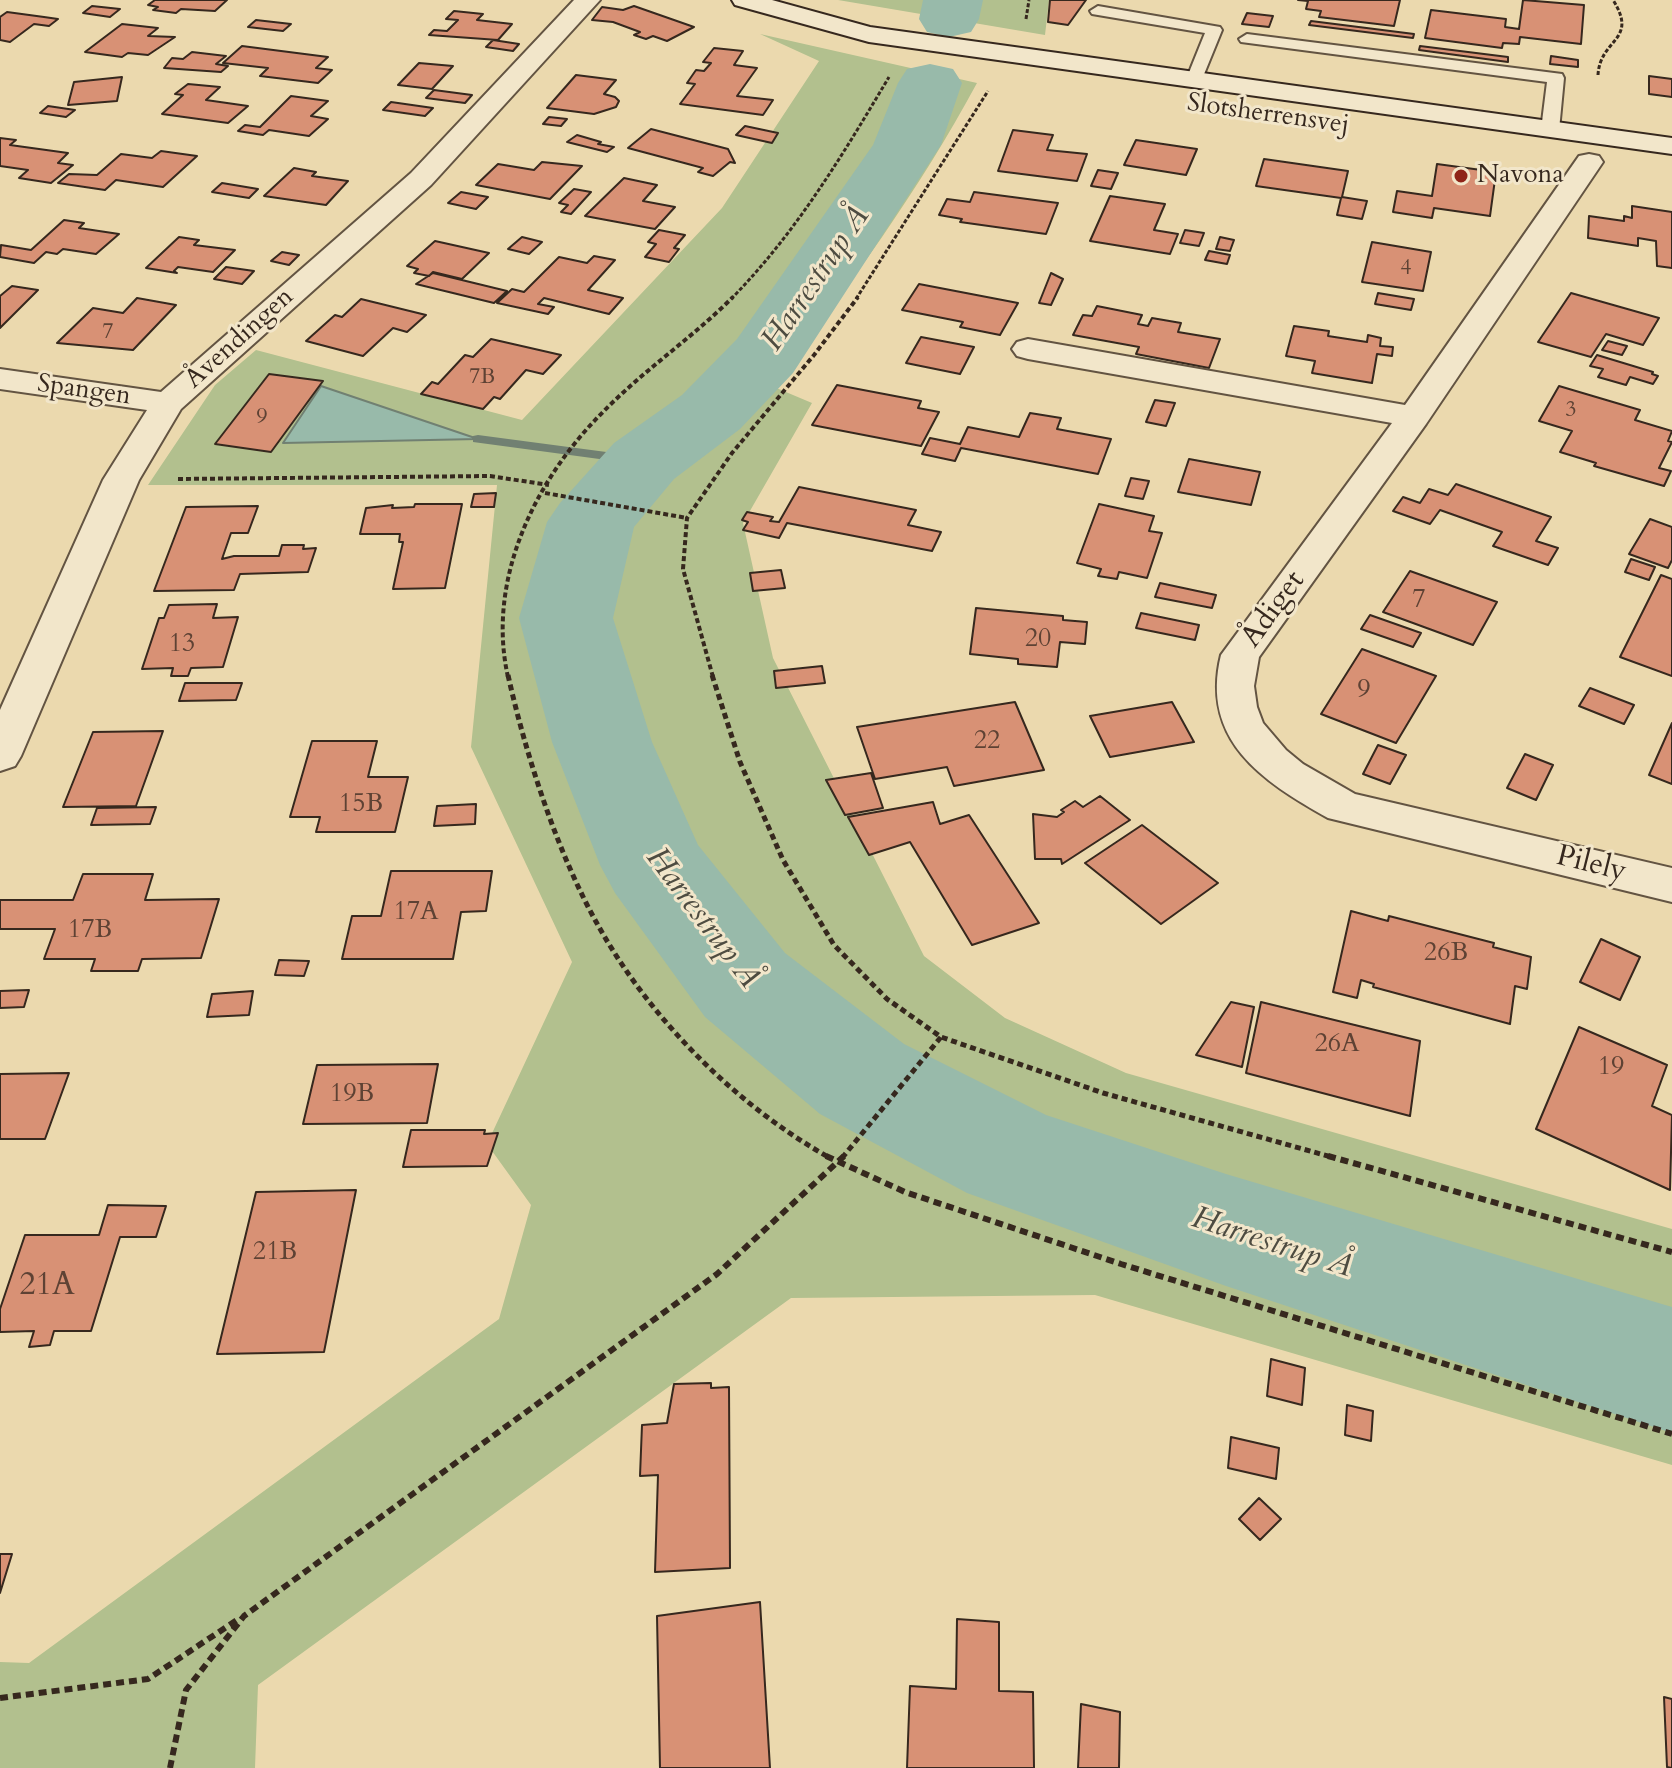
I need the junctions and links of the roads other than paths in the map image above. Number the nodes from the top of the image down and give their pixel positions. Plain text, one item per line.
1 (588, 0) edge
2 (744, 0) edge
3 (1098, 11) dead end
4 (869, 34) junction
5 (1247, 39) dead end
6 (1194, 80) junction
7 (1328, 124) dead end
8 (1550, 130) junction
9 (1672, 146) edge
10 (1589, 155) junction
11 (1028, 349) dead end
12 (0, 379) edge
13 (168, 403) junction
14 (1414, 417) junction
15 (0, 756) edge
16 (1510, 846) joint
17 (1672, 885) edge

1 - 13 street, Åvendingen
2 - 4 street, Slotsherrensvej
3 - 6 lane
4 - 6 street, Slotsherrensvej
4 - 7 street, Slotsherrensvej
5 - 8 lane
6 - 8 street, Slotsherrensvej
8 - 10 street, Slotsherrensvej
9 - 10 street, Slotsherrensvej
10 - 14 street, Ådiget
11 - 14 street
12 - 13 street, Spangen
13 - 15 street, Åvendingen
14 - 16 street, Ådiget
16 - 17 street, Pilely

